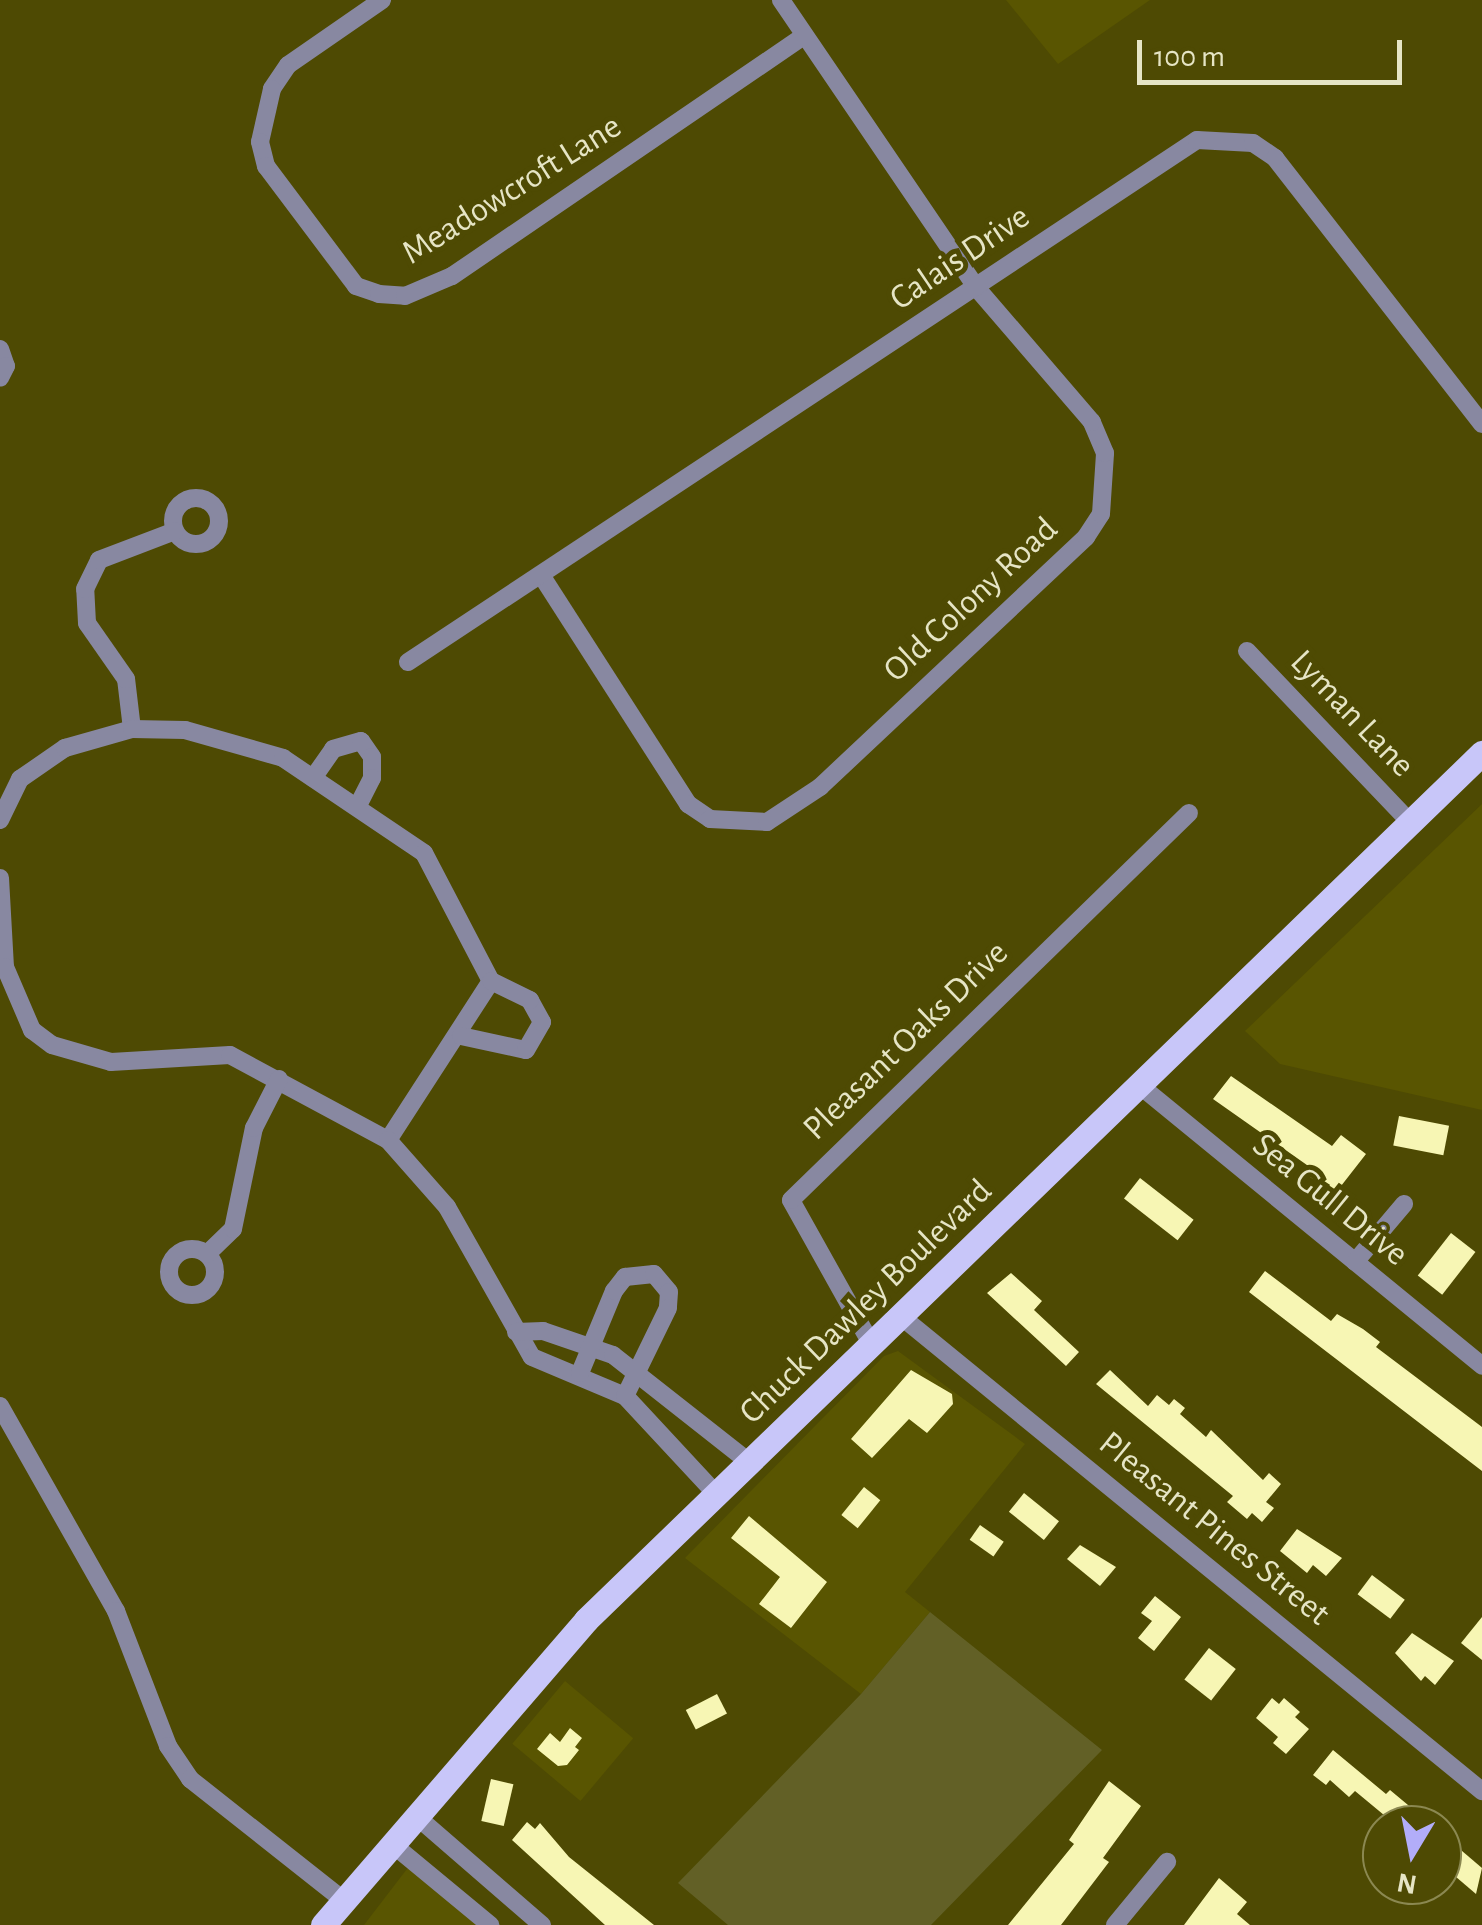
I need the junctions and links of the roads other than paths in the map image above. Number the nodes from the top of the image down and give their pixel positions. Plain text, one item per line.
1 (382, 0) edge
2 (781, 0) edge
3 (804, 36) junction
4 (976, 287) junction
5 (0, 349) edge
6 (0, 378) edge
7 (1482, 424) edge
8 (175, 531) dead end
9 (544, 578) junction
10 (1247, 651) dead end
11 (408, 662) dead end
12 (132, 729) junction
13 (1482, 752) edge
14 (314, 778) junction
15 (358, 806) junction
16 (1190, 813) dead end
17 (0, 820) edge
18 (1410, 822) junction
19 (0, 878) edge
20 (491, 981) junction
21 (461, 1036) junction
22 (279, 1078) junction
23 (1138, 1084) junction
24 (388, 1140) junction
25 (1404, 1204) dead end
26 (207, 1254) dead end
27 (1355, 1262) junction
28 (904, 1318) junction
29 (516, 1332) junction
30 (591, 1347) junction
31 (872, 1347) junction
32 (1482, 1366) edge
33 (637, 1370) junction
34 (580, 1373) junction
35 (625, 1396) junction
36 (0, 1406) edge
37 (750, 1463) junction
38 (716, 1494) junction
39 (1482, 1791) edge
40 (415, 1815) junction
41 (391, 1843) junction
42 (1167, 1862) dead end
43 (472, 1864) junction
44 (448, 1890) junction
45 (342, 1900) junction
46 (324, 1925) edge
47 (490, 1925) edge
48 (542, 1925) edge
49 (1115, 1925) edge

1 - 3 street, Meadowcroft Lane
2 - 3 street, Old Colony Road
3 - 4 street, Old Colony Road
4 - 7 street, Calais Drive
4 - 9 street, Calais Drive
4 - 9 street, Old Colony Road
5 - 6 street
8 - 12 street
9 - 11 street, Calais Drive
10 - 18 street, Lyman Lane
12 - 14 street
12 - 17 street
13 - 18 main road, Chuck Dawley Boulevard
14 - 15 street
14 - 15 street
15 - 20 street
16 - 31 street, Pleasant Oaks Drive
18 - 23 main road, Chuck Dawley Boulevard
19 - 22 street
20 - 21 street
20 - 21 street
21 - 24 street
22 - 24 street
22 - 26 street
23 - 27 street, Sea Gull Drive
23 - 28 main road, Chuck Dawley Boulevard
24 - 29 street
25 - 27 street
27 - 32 street, Sea Gull Drive
28 - 31 main road, Chuck Dawley Boulevard
28 - 39 street, Pleasant Pines Street
29 - 30 street
29 - 34 street
30 - 33 street
30 - 33 street
30 - 34 street
31 - 37 main road, Chuck Dawley Boulevard
33 - 35 street
33 - 37 street
34 - 35 street
35 - 38 street
36 - 45 street
37 - 38 main road, Chuck Dawley Boulevard
38 - 40 main road, Chuck Dawley Boulevard
40 - 41 main road, Chuck Dawley Boulevard
40 - 43 street
41 - 44 street
41 - 45 main road, Chuck Dawley Boulevard
42 - 49 street
43 - 44 street
43 - 48 street
44 - 47 street
45 - 46 main road, Chuck Dawley Boulevard

